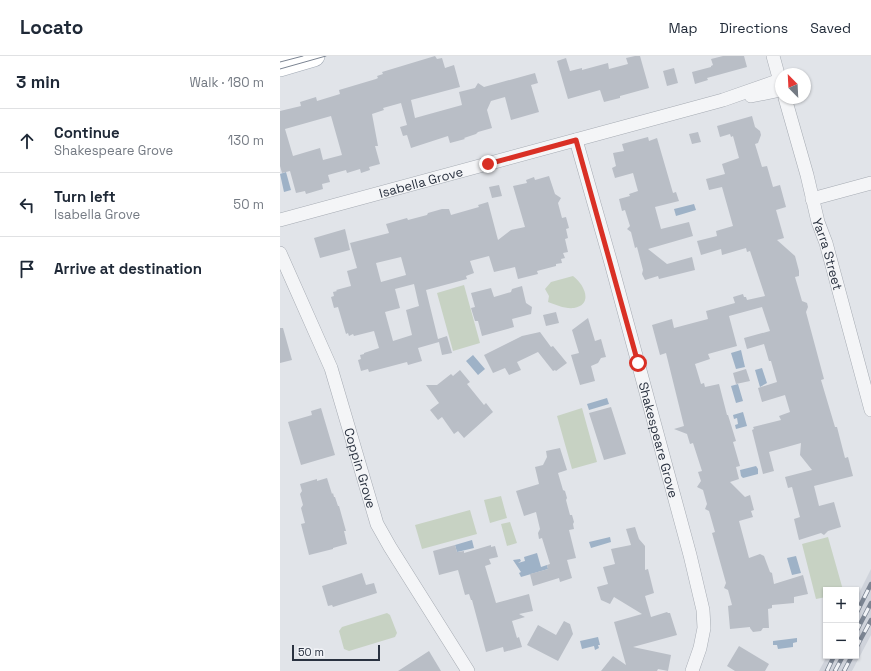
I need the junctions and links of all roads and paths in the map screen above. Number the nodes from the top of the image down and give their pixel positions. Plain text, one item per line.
1 (314, 56) edge
2 (773, 56) edge
3 (281, 65) edge
4 (776, 68) edge
5 (775, 86) edge
6 (787, 104) edge
7 (576, 140) junction
8 (871, 184) edge
9 (812, 199) junction
10 (280, 220) edge
11 (280, 252) edge
12 (871, 410) edge
13 (468, 671) edge
14 (692, 671) edge

1 - 3 main road
2 - 4 street
5 - 7 street, Isabella Grove
6 - 9 street, Yarra Street
7 - 10 street, Isabella Grove
7 - 14 street, Shakespeare Grove
8 - 9 street
9 - 12 street, Yarra Street
11 - 13 street, Coppin Grove

